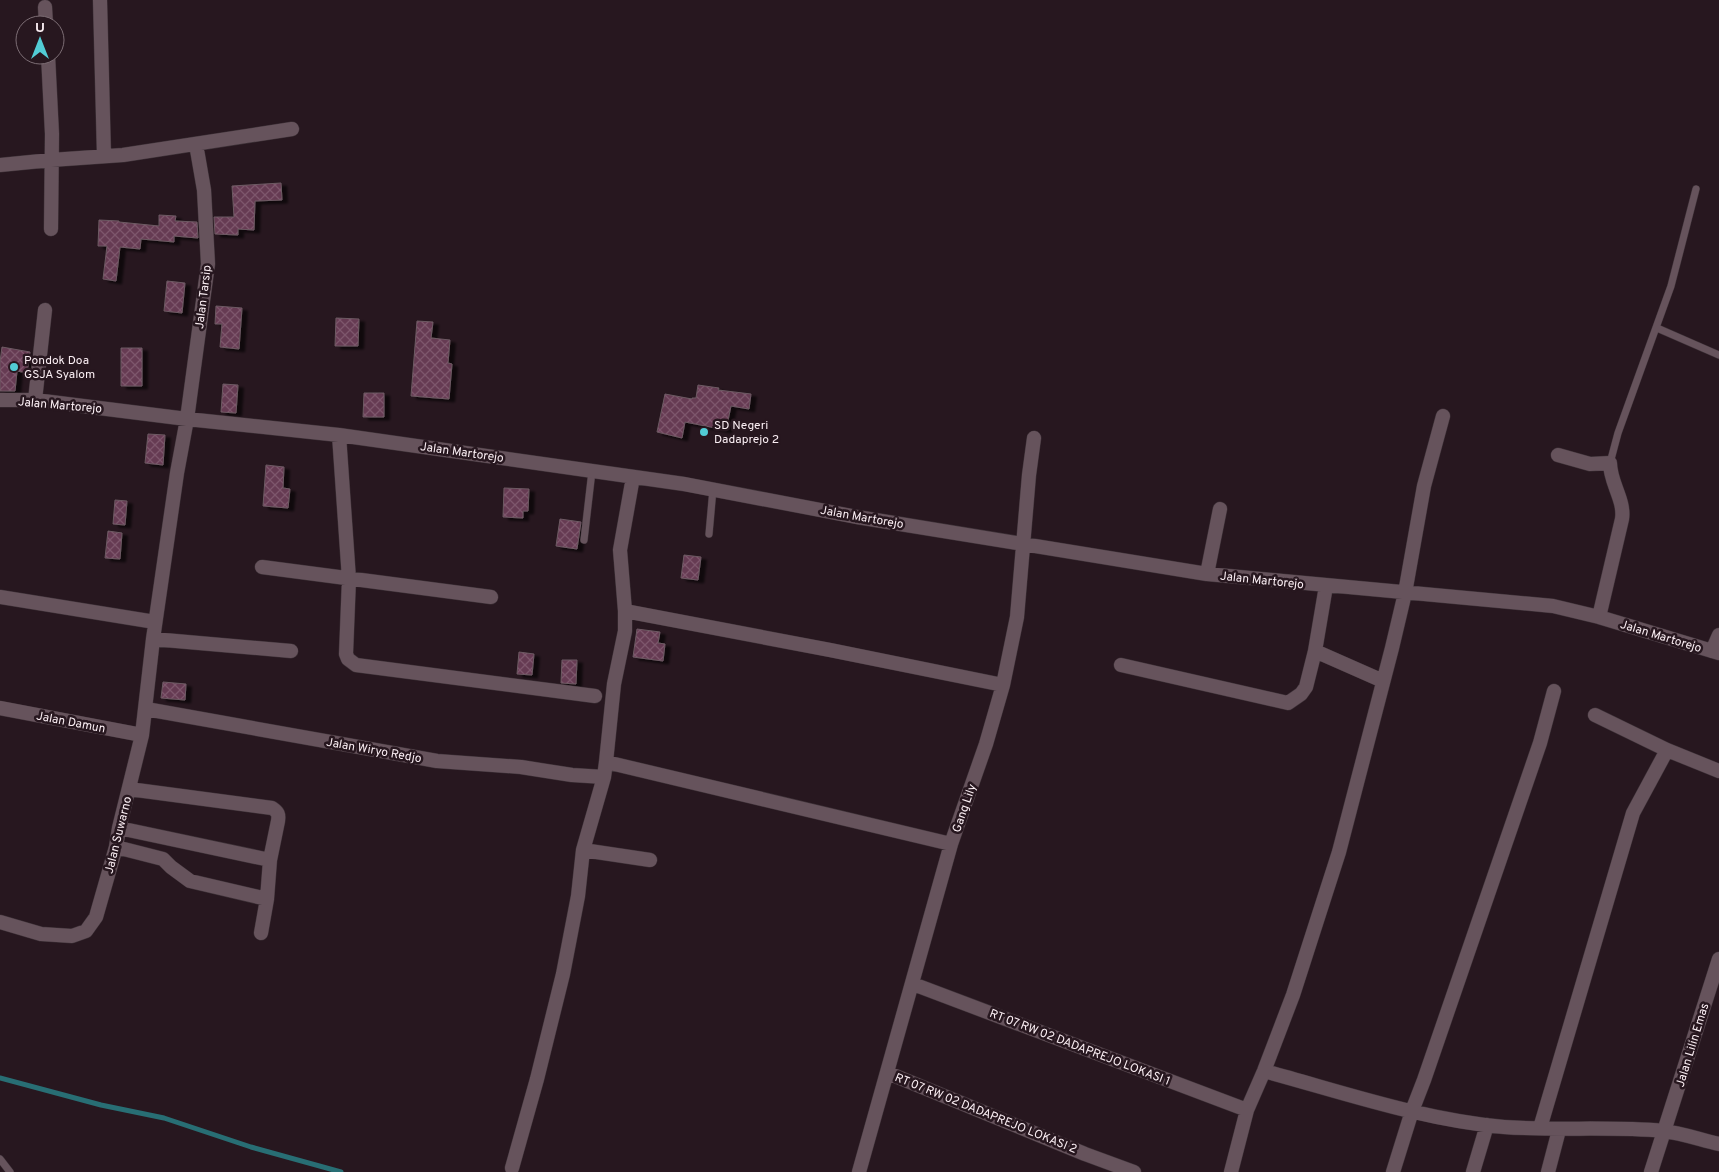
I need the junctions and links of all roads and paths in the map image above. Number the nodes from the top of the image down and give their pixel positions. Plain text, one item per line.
1 (100, 0) edge
2 (45, 7) dead end
3 (45, 15) edge
4 (48, 65) edge
5 (292, 129) dead end
6 (196, 144) junction
7 (104, 156) junction
8 (51, 160) junction
9 (0, 165) edge
10 (1696, 189) dead end
11 (51, 229) dead end
12 (46, 310) dead end
13 (1656, 328) junction
14 (1719, 355) edge
15 (0, 400) edge
16 (35, 400) junction
17 (1443, 416) dead end
18 (187, 419) junction
19 (339, 435) junction
20 (1034, 438) dead end
21 (1558, 455) dead end
22 (1610, 463) junction
23 (592, 471) junction
24 (633, 477) junction
25 (714, 490) junction
26 (1220, 509) dead end
27 (709, 534) dead end
28 (584, 540) dead end
29 (1024, 545) junction
30 (262, 567) dead end
31 (1207, 574) junction
32 (349, 579) junction
33 (1326, 586) junction
34 (1405, 593) junction
35 (0, 597) edge
36 (491, 597) dead end
37 (625, 611) junction
38 (1599, 617) junction
39 (155, 622) junction
40 (1719, 635) edge
41 (153, 639) junction
42 (291, 651) dead end
43 (1314, 651) junction
44 (1715, 652) edge
45 (1121, 665) dead end
46 (1383, 681) junction
47 (1003, 685) junction
48 (1554, 691) dead end
49 (595, 696) dead end
50 (0, 708) edge
51 (146, 709) junction
52 (1595, 714) dead end
53 (142, 735) junction
54 (1667, 750) junction
55 (606, 762) junction
56 (1719, 771) edge
57 (604, 777) junction
58 (129, 789) junction
59 (118, 828) junction
60 (951, 844) junction
61 (116, 847) junction
62 (583, 850) junction
63 (270, 860) junction
64 (650, 860) dead end
65 (267, 899) junction
66 (0, 922) edge
67 (261, 933) dead end
68 (1719, 959) edge
69 (913, 984) junction
70 (888, 1072) junction
71 (1264, 1072) junction
72 (1247, 1110) junction
73 (1412, 1110) junction
74 (1487, 1125) junction
75 (1540, 1128) junction
76 (1559, 1130) junction
77 (1665, 1131) junction
78 (1719, 1144) edge
79 (0, 1159) edge
80 (512, 1168) dead end
81 (10, 1172) edge
82 (859, 1172) edge
83 (1134, 1172) edge
84 (1231, 1172) edge
85 (1393, 1172) edge
86 (1473, 1172) edge
87 (1548, 1172) edge
88 (1651, 1172) edge

1 - 7 street
2 - 3 street
4 - 8 street
5 - 6 street
6 - 7 street
6 - 18 street, Jalan Tarsip
7 - 8 street
8 - 9 street
8 - 11 street
10 - 13 lane
12 - 16 street
13 - 14 lane
13 - 22 lane
15 - 16 street, Jalan Martorejo
16 - 18 street, Jalan Martorejo
17 - 34 street
18 - 19 street, Jalan Martorejo
18 - 39 street, Jalan Tarsip
19 - 23 street, Jalan Martorejo
19 - 32 street
20 - 29 street, Gang Lily
21 - 22 street
22 - 38 street
23 - 24 street, Jalan Martorejo
23 - 28 lane
24 - 25 street, Jalan Martorejo
24 - 37 street
25 - 27 lane
25 - 29 street, Jalan Martorejo
26 - 31 street
29 - 31 street, Jalan Martorejo
29 - 47 street, Gang Lily
30 - 32 street
31 - 33 street, Jalan Martorejo
32 - 36 street
32 - 49 street
33 - 34 street, Jalan Martorejo
33 - 43 street
34 - 38 street, Jalan Martorejo
34 - 46 street
35 - 39 street
37 - 47 street
37 - 55 street
38 - 44 street, Jalan Martorejo
39 - 41 street, Jalan Suwarno
40 - 44 street
41 - 42 street
41 - 51 street, Jalan Suwarno
43 - 45 street
43 - 46 street
46 - 71 street
47 - 60 street, Gang Lily
48 - 73 street
50 - 53 street, Jalan Damun
51 - 53 street, Jalan Suwarno
51 - 57 street, Jalan Wiryo Redjo
52 - 54 street
53 - 58 street, Jalan Suwarno
54 - 56 street
54 - 75 street
55 - 57 street
55 - 60 street
57 - 62 street
58 - 59 street, Jalan Suwarno
58 - 63 street
59 - 61 street, Jalan Suwarno
59 - 63 street
60 - 69 street, Gang Lily
61 - 65 street
61 - 66 street, Jalan Suwarno
62 - 64 street
62 - 80 street
63 - 65 street
65 - 67 street
68 - 77 street, Jalan Lilin Emas
69 - 70 street, Gang Lily
69 - 72 street, RT 07 RW 02 DADAPREJO LOKASI 1
70 - 82 street, Gang Lily
70 - 83 street, RT 07 RW 02 DADAPREJO LOKASI 2
71 - 72 street
71 - 73 street
72 - 84 street
73 - 74 street
73 - 85 street
74 - 75 street
74 - 86 street
75 - 76 street
76 - 77 street
76 - 87 street
77 - 78 street
77 - 88 street, Jalan Lilin Emas
79 - 81 lane

